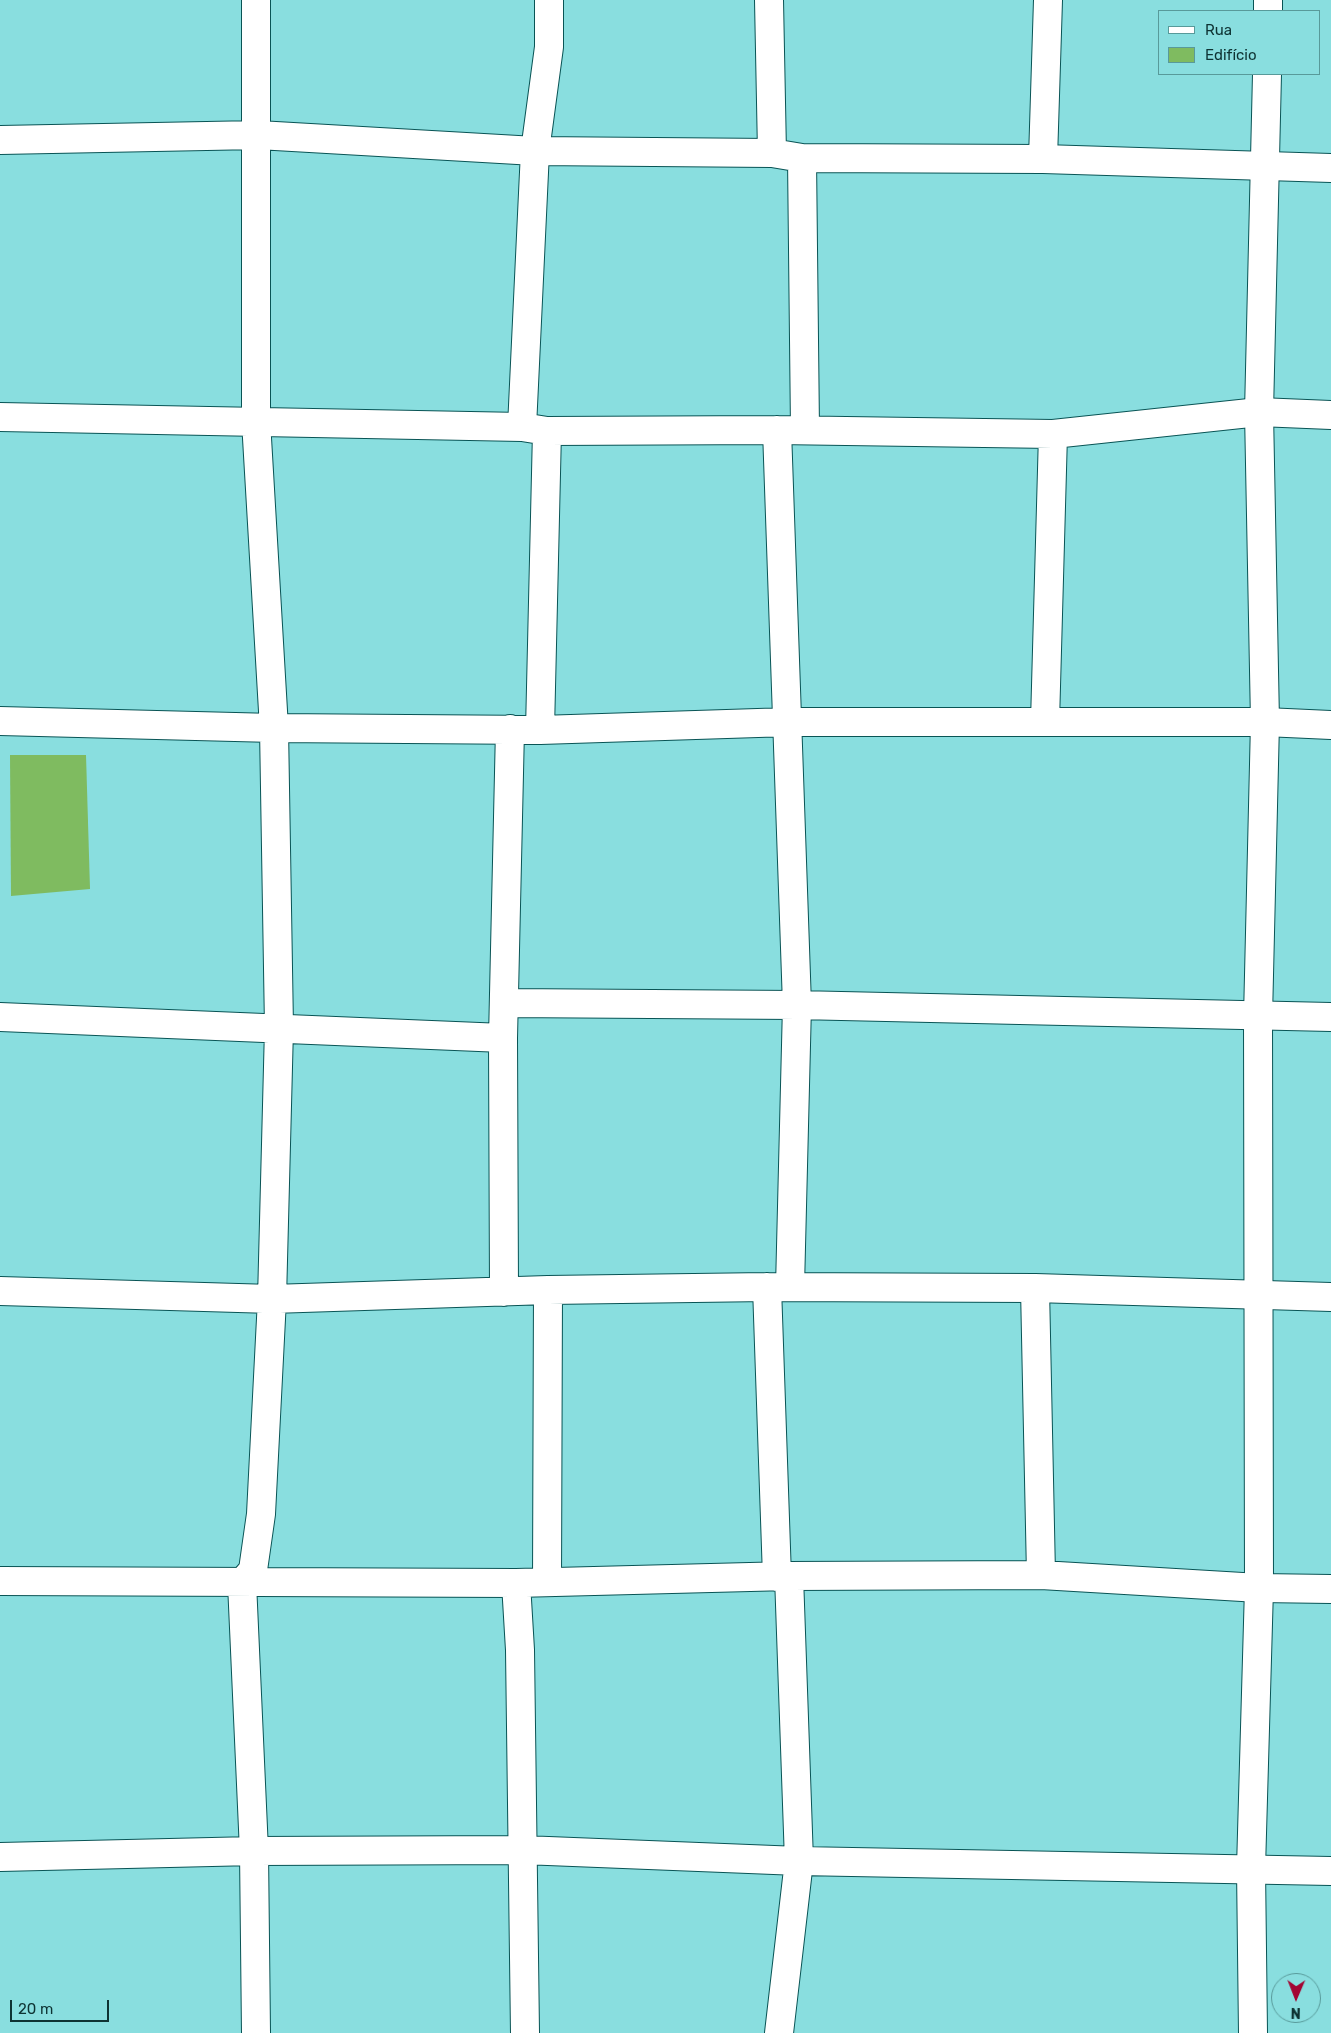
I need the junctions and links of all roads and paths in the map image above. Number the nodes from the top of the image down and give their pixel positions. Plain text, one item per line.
1 (256, 0) edge
2 (549, 0) edge
3 (769, 0) edge
4 (1048, 0) edge
5 (1267, 75) edge
6 (258, 135) junction
7 (0, 140) edge
8 (535, 151) junction
9 (772, 153) junction
10 (802, 158) junction
11 (1043, 159) junction
12 (1265, 166) junction
13 (1331, 168) edge
14 (1259, 412) junction
15 (1331, 415) edge
16 (0, 417) edge
17 (256, 421) junction
18 (535, 429) junction
19 (778, 430) junction
20 (805, 430) junction
21 (1053, 434) junction
22 (0, 721) edge
23 (789, 722) junction
24 (1045, 722) junction
25 (1265, 722) junction
26 (1331, 725) edge
27 (274, 728) junction
28 (510, 728) junction
29 (540, 730) junction
30 (506, 1003) junction
31 (797, 1005) junction
32 (0, 1017) edge
33 (1258, 1017) junction
34 (1331, 1017) edge
35 (279, 1028) junction
36 (504, 1038) junction
37 (779, 1287) junction
38 (1035, 1288) junction
39 (548, 1290) junction
40 (0, 1291) edge
41 (504, 1292) junction
42 (1260, 1296) junction
43 (1331, 1297) edge
44 (272, 1299) junction
45 (1041, 1575) junction
46 (783, 1576) junction
47 (0, 1581) edge
48 (516, 1582) junction
49 (547, 1582) junction
50 (242, 1583) junction
51 (1259, 1588) junction
52 (1331, 1589) edge
53 (523, 1850) junction
54 (254, 1851) junction
55 (0, 1857) edge
56 (799, 1860) junction
57 (1251, 1868) junction
58 (1331, 1870) edge
59 (256, 2033) edge
60 (525, 2033) edge
61 (779, 2033) edge
62 (1253, 2033) edge

1 - 6 street
2 - 8 street
3 - 9 street
4 - 11 street
5 - 12 street
6 - 7 street
6 - 8 street
6 - 17 street
8 - 9 street
8 - 18 street
9 - 10 street
10 - 11 street
10 - 20 street
11 - 12 street
12 - 13 street
12 - 14 street
14 - 15 street
14 - 21 street
14 - 25 street
16 - 17 street
17 - 18 street
17 - 27 street
18 - 19 street
18 - 29 street
19 - 20 street
19 - 23 street
20 - 21 street
21 - 24 street
22 - 27 street
23 - 24 street
23 - 29 street
23 - 31 street
24 - 25 street
25 - 26 street
25 - 33 street
27 - 28 street
27 - 35 street
28 - 29 street
28 - 30 street
30 - 31 street
30 - 36 street
31 - 33 street
31 - 37 street
32 - 35 street
33 - 34 street
33 - 42 street
35 - 36 street
35 - 44 street
36 - 41 street
37 - 38 street
37 - 39 street
37 - 46 street
38 - 42 street
38 - 45 street
39 - 41 street
39 - 49 street
40 - 44 street
41 - 44 street
42 - 43 street
42 - 51 street
44 - 50 street
45 - 46 street
45 - 51 street
46 - 49 street
46 - 56 street
47 - 50 street
48 - 49 street
48 - 50 street
48 - 53 street
50 - 54 street
51 - 52 street
51 - 57 street
53 - 54 street
53 - 56 street
53 - 60 street
54 - 55 street
54 - 59 street
56 - 57 street
56 - 61 street
57 - 58 street
57 - 62 street

